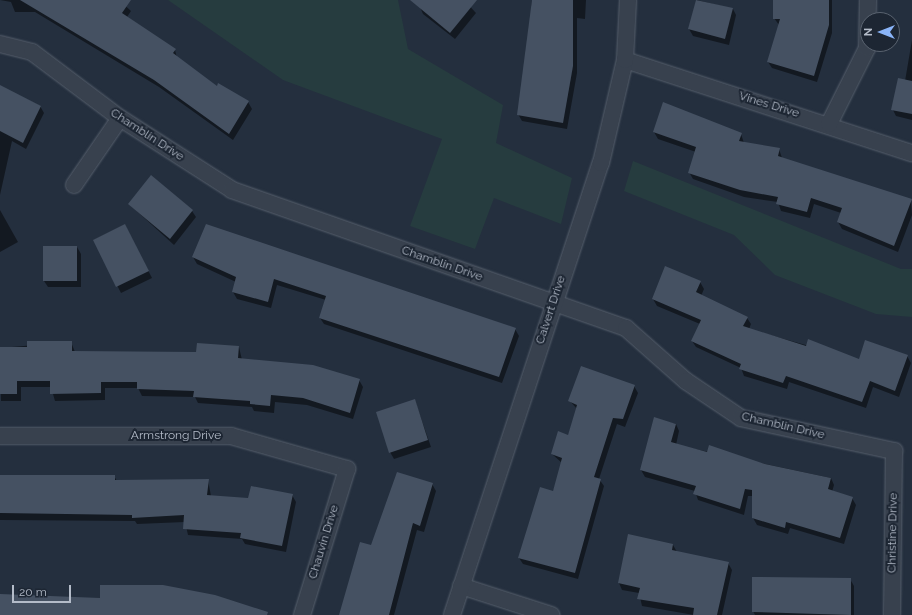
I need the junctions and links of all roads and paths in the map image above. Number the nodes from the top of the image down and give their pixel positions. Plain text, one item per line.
1 (628, 0) edge
2 (868, 0) edge
3 (0, 44) edge
4 (625, 60) junction
5 (120, 118) junction
6 (829, 124) junction
7 (912, 153) edge
8 (74, 185) dead end
9 (553, 303) junction
10 (0, 436) edge
11 (894, 451) joint
12 (347, 469) joint
13 (461, 586) junction
14 (302, 615) edge
15 (452, 615) edge
16 (551, 615) edge
17 (892, 615) edge

1 - 4 street, Calvert Drive
2 - 6 street
3 - 5 street, Chamblin Drive
4 - 6 street, Vines Drive
4 - 9 street, Calvert Drive
5 - 8 street
5 - 9 street, Chamblin Drive
6 - 7 street, Vines Drive
9 - 11 street, Chamblin Drive
9 - 13 street, Calvert Drive
10 - 12 street, Armstrong Drive
11 - 17 street, Christine Drive
12 - 14 street, Chauvin Drive
13 - 15 street, Calvert Drive
13 - 16 street

